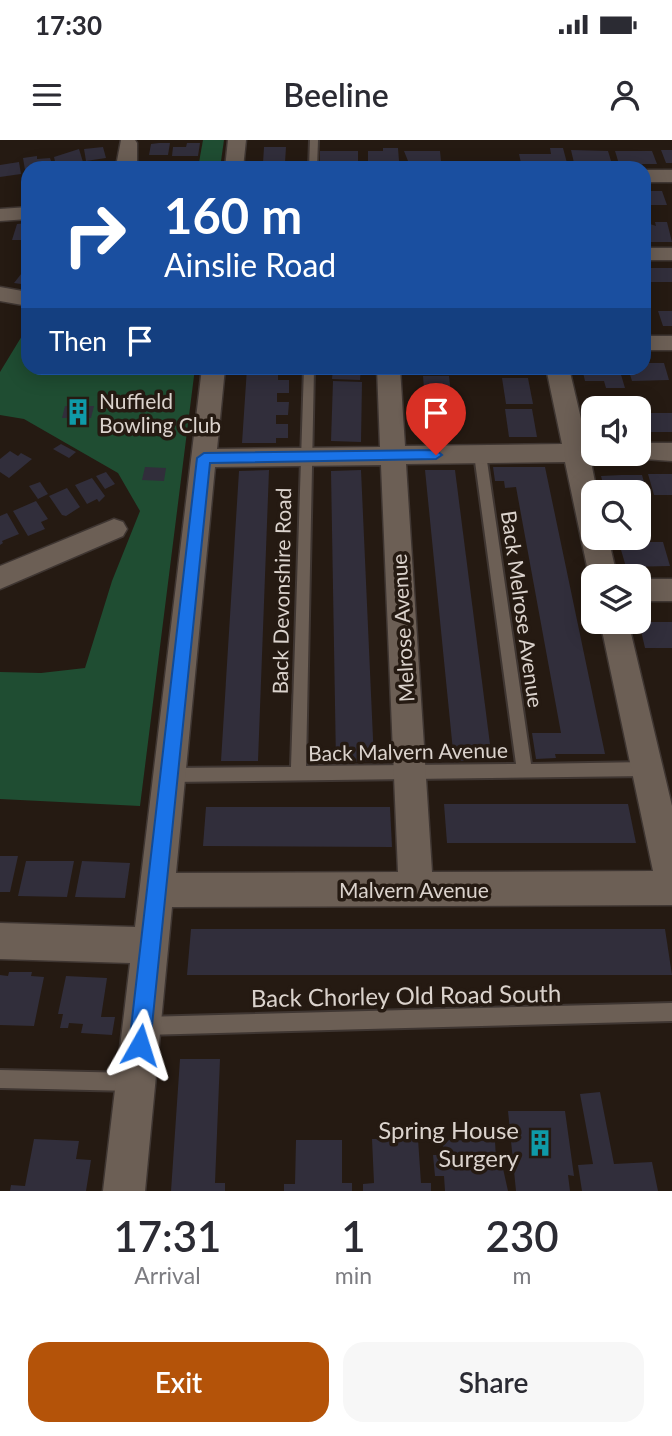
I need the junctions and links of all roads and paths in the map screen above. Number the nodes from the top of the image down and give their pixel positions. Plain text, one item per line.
1 (237, 140) edge
2 (314, 140) edge
3 (128, 141) edge
4 (126, 161) edge
5 (235, 161) edge
6 (313, 161) edge
7 (651, 176) edge
8 (672, 176) edge
9 (21, 214) edge
10 (0, 215) edge
11 (651, 254) edge
12 (672, 254) edge
13 (0, 294) edge
14 (21, 305) edge
15 (651, 343) edge
16 (672, 343) edge
17 (212, 375) edge
18 (309, 375) edge
19 (388, 375) edge
20 (560, 375) edge
21 (581, 443) edge
22 (651, 452) edge
23 (672, 452) edge
24 (581, 453) edge
25 (480, 454) junction
26 (391, 455) junction
27 (305, 456) junction
28 (204, 458) junction
29 (114, 529) dead end
30 (0, 578) edge
31 (651, 590) edge
32 (672, 590) edge
33 (617, 634) edge
34 (647, 769) junction
35 (525, 771) junction
36 (410, 772) junction
37 (298, 773) junction
38 (169, 775) junction
39 (672, 879) edge
40 (416, 888) junction
41 (672, 888) edge
42 (156, 890) junction
43 (0, 941) edge
44 (150, 946) junction
45 (672, 1012) edge
46 (142, 1026) junction
47 (0, 1079) edge
48 (136, 1082) junction
49 (124, 1191) edge

1 - 5 street
2 - 6 lane
3 - 4 street
7 - 8 street
9 - 10 street
11 - 12 street
13 - 14 street
15 - 16 street
17 - 28 street
18 - 27 lane, Back Devonshire Road
19 - 26 street, Melrose Avenue
20 - 21 street
22 - 23 street
24 - 25 street
25 - 26 street
25 - 35 lane, Back Melrose Avenue
26 - 27 street
26 - 36 street, Melrose Avenue
27 - 28 street
27 - 37 lane, Back Devonshire Road
28 - 38 street
29 - 30 street
31 - 32 street
33 - 34 street
34 - 35 lane, Back Malvern Avenue
34 - 39 street
35 - 36 lane, Back Malvern Avenue
36 - 37 lane, Back Malvern Avenue
36 - 40 street, Melrose Avenue
37 - 38 lane, Back Malvern Avenue
38 - 42 street
40 - 41 street, Malvern Avenue
40 - 42 street, Malvern Avenue
42 - 44 street
43 - 44 street
44 - 46 street
45 - 46 lane, Back Chorley Old Road South
46 - 48 street
47 - 48 lane
48 - 49 street

